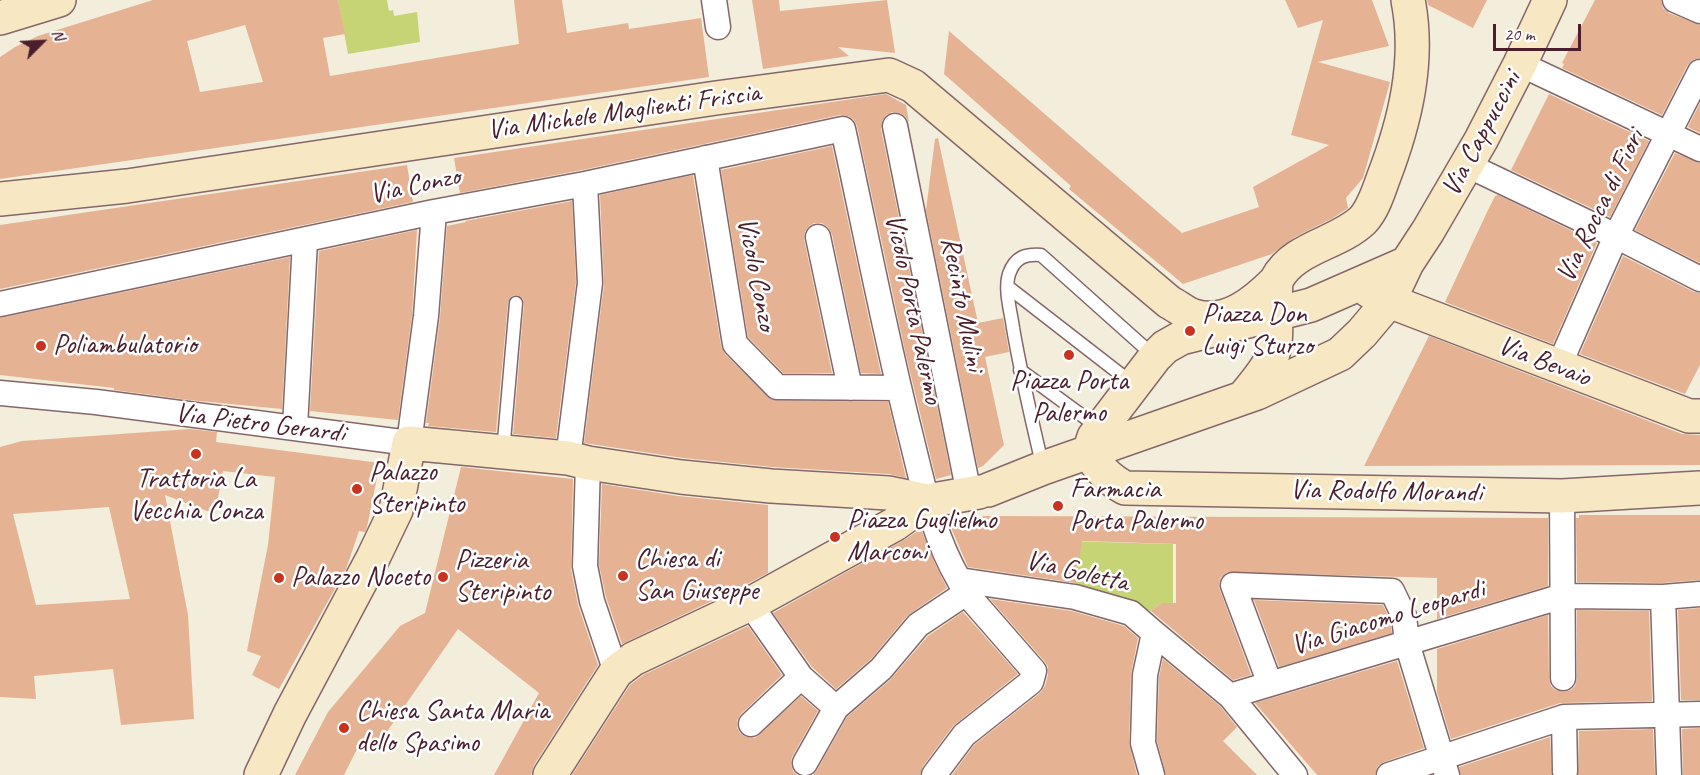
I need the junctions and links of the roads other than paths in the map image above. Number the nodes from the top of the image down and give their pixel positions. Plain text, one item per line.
1 (59, 0) edge
2 (714, 0) edge
3 (1408, 0) edge
4 (1550, 0) edge
5 (1676, 0) edge
6 (1700, 11) edge
7 (0, 18) edge
8 (718, 27) dead end
9 (1520, 64) junction
10 (1700, 72) edge
11 (895, 126) dead end
12 (843, 129) joint
13 (1669, 135) junction
14 (1700, 149) edge
15 (705, 158) junction
16 (1467, 165) junction
17 (585, 183) junction
18 (0, 199) edge
19 (434, 212) junction
20 (1616, 236) junction
21 (818, 237) dead end
22 (305, 241) junction
23 (1407, 263) junction
24 (1700, 279) edge
25 (1276, 281) junction
26 (1358, 285) junction
27 (1008, 287) junction
28 (1389, 301) junction
29 (1169, 302) junction
30 (516, 303) dead end
31 (0, 304) edge
32 (1275, 315) junction
33 (1148, 366) junction
34 (1558, 368) junction
35 (1020, 370) junction
36 (850, 388) junction
37 (899, 388) junction
38 (0, 393) edge
39 (1243, 398) junction
40 (1696, 409) edge
41 (1175, 422) junction
42 (295, 427) junction
43 (1094, 440) junction
44 (409, 443) junction
45 (502, 453) junction
46 (578, 460) junction
47 (1043, 468) junction
48 (1700, 488) edge
49 (978, 492) junction
50 (1562, 496) junction
51 (927, 501) junction
52 (963, 586) junction
53 (1700, 594) edge
54 (763, 596) junction
55 (1563, 597) junction
56 (1663, 597) junction
57 (1154, 633) junction
58 (1407, 643) junction
59 (616, 672) junction
60 (801, 677) junction
61 (1563, 678) dead end
62 (1270, 684) junction
63 (1230, 696) junction
64 (836, 708) junction
65 (1700, 714) edge
66 (1666, 715) junction
67 (1564, 717) junction
68 (751, 724) dead end
69 (805, 763) dead end
70 (1445, 766) edge
71 (1566, 771) dead end
72 (261, 775) edge
73 (550, 775) edge
74 (934, 775) edge
75 (1152, 775) edge
76 (1295, 775) edge
77 (1389, 775) edge
78 (1669, 775) edge

1 - 7 street
2 - 8 street
3 - 25 street, Via Michele Maglienti Friscia
4 - 9 street, Via Cappuccini
5 - 6 street
9 - 13 street
9 - 16 street, Via Cappuccini
10 - 13 street, Via Rocca di Fiori
11 - 49 street, Recinto Mulini
12 - 15 street, Via Conzo
12 - 37 street, Vicolo Porta Palermo
13 - 14 street
13 - 20 street, Via Rocca di Fiori
15 - 17 street, Via Conzo
15 - 36 street, Vicolo Conzo
16 - 20 street
16 - 23 street, Via Cappuccini
17 - 19 street, Via Conzo
17 - 46 street
18 - 29 street, Via Michele Maglienti Friscia
19 - 22 street, Via Conzo
19 - 44 street
20 - 24 street
20 - 34 street, Via Rocca di Fiori
21 - 36 street
22 - 31 street, Via Conzo
22 - 42 street
23 - 26 street
23 - 28 street, Via Cappuccini
25 - 29 street, Via Michele Maglienti Friscia
25 - 32 street
26 - 28 street, Via Bevaio
26 - 32 street
27 - 33 lane
27 - 33 lane
27 - 35 lane
28 - 34 street, Via Bevaio
28 - 39 street
29 - 33 street
30 - 45 lane
32 - 33 street
32 - 39 street
33 - 41 street
33 - 43 street
34 - 40 street, Via Bevaio
35 - 43 lane
35 - 47 lane
36 - 37 street, Vicolo Conzo
37 - 51 street, Vicolo Porta Palermo
38 - 42 street, Via Pietro Gerardi
39 - 41 street
41 - 43 street
42 - 44 street, Via Pietro Gerardi
43 - 47 street
43 - 50 street, Via Rodolfo Morandi
44 - 45 street, Via Pietro Gerardi
44 - 72 street
45 - 46 street, Via Pietro Gerardi
46 - 51 street, Via Pietro Gerardi
46 - 59 street
47 - 49 street
48 - 50 street, Via Rodolfo Morandi
49 - 51 street
50 - 55 street
51 - 52 street
51 - 54 street
52 - 57 street, Via Goletta
52 - 64 street
52 - 74 street
53 - 56 street, Via Giacomo Leopardi
54 - 59 street
54 - 60 street
55 - 56 street, Via Giacomo Leopardi
55 - 58 street, Via Giacomo Leopardi
55 - 61 street
56 - 66 street
57 - 63 street, Via Goletta
57 - 75 street
58 - 62 street, Via Giacomo Leopardi
58 - 62 street
58 - 70 street
59 - 73 street
60 - 64 street
60 - 68 street
62 - 63 street, Via Giacomo Leopardi
63 - 76 street, Via Goletta
64 - 69 street
65 - 66 street
66 - 67 street
66 - 78 street
67 - 70 street
67 - 71 street
70 - 77 street

